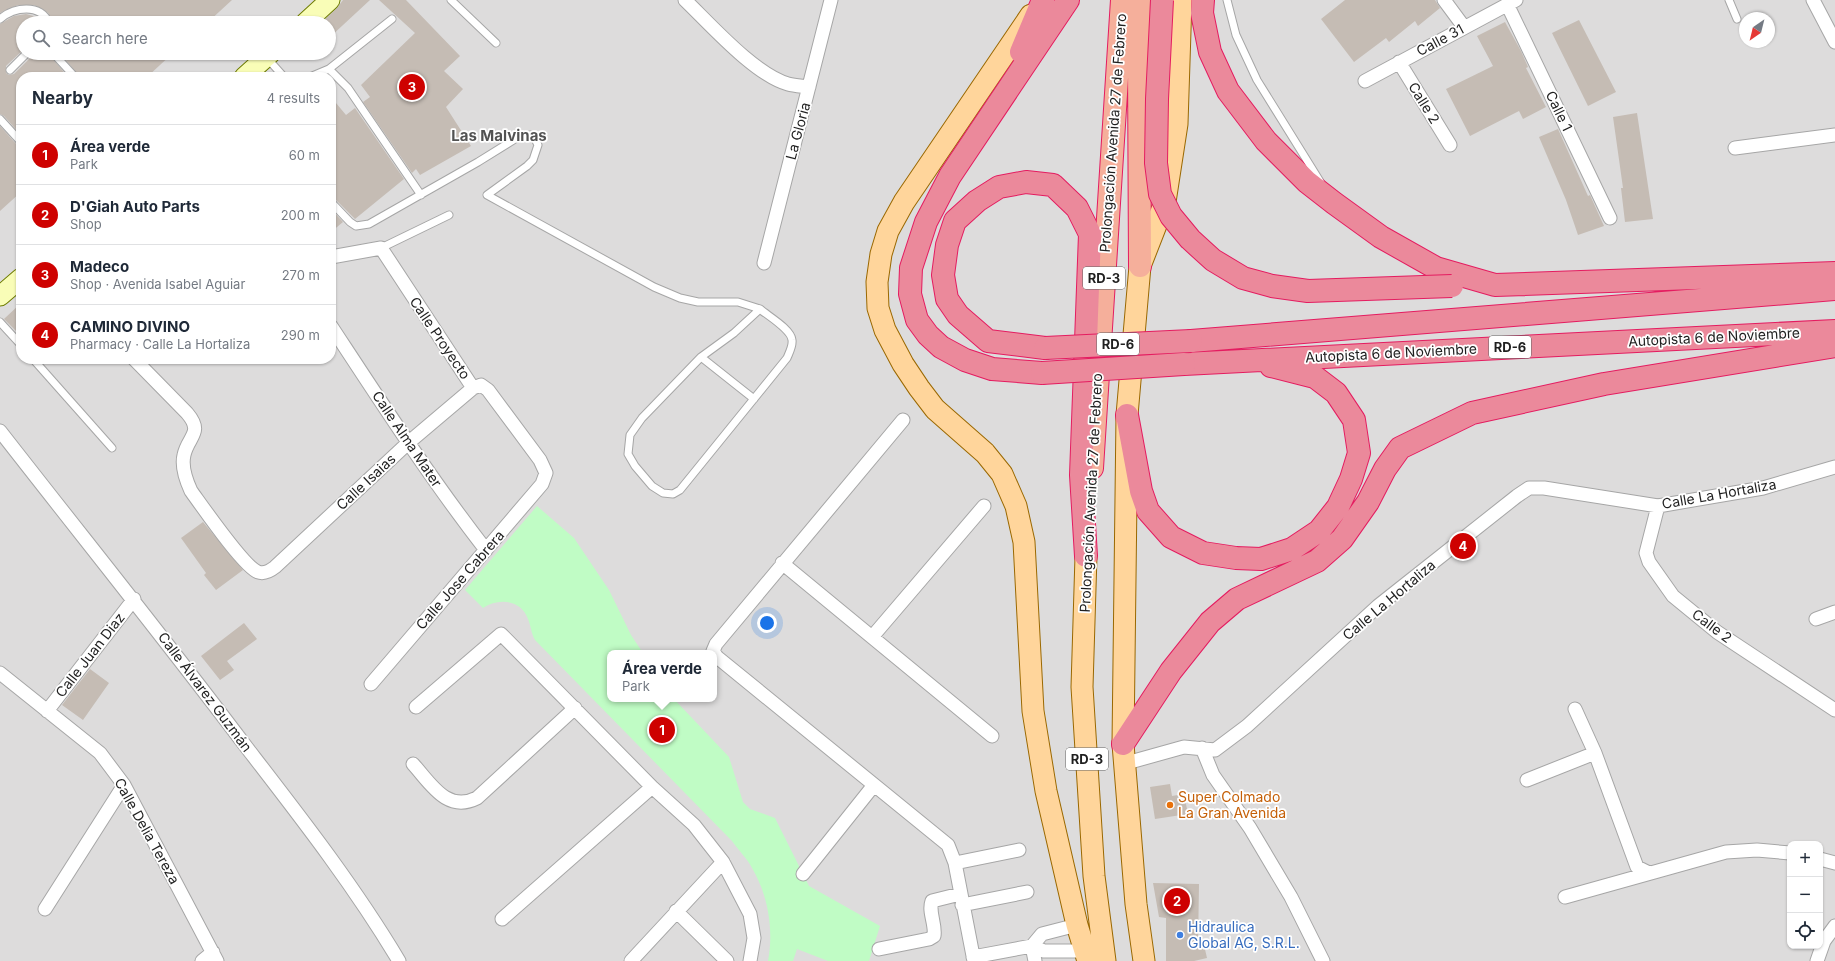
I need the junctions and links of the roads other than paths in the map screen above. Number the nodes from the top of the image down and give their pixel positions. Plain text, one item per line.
1 (330, 0) edge
2 (451, 0) edge
3 (685, 0) edge
4 (832, 0) edge
5 (1042, 0) edge
6 (1068, 0) edge
7 (1122, 0) edge
8 (1143, 0) edge
9 (1162, 0) edge
10 (1181, 0) edge
11 (1202, 0) edge
12 (1227, 0) edge
13 (1444, 0) edge
14 (1729, 0) edge
15 (1813, 0) edge
16 (1512, 2) edge
17 (44, 16) edge
18 (313, 16) edge
19 (0, 19) edge
20 (392, 19) dead end
21 (1737, 19) dead end
22 (1464, 27) junction
23 (496, 42) dead end
24 (1835, 42) edge
25 (20, 60) edge
26 (59, 60) edge
27 (263, 60) edge
28 (272, 60) edge
29 (1399, 62) junction
30 (329, 68) junction
31 (10, 70) dead end
32 (70, 72) edge
33 (250, 72) edge
34 (281, 72) edge
35 (321, 72) edge
36 (333, 72) edge
37 (336, 75) edge
38 (1365, 81) dead end
39 (809, 87) junction
40 (998, 104) junction
41 (0, 119) edge
42 (1835, 135) edge
43 (16, 137) edge
44 (1450, 145) dead end
45 (1735, 148) dead end
46 (421, 195) junction
47 (1334, 203) junction
48 (336, 207) edge
49 (449, 215) dead end
50 (1610, 218) dead end
51 (380, 248) junction
52 (336, 255) edge
53 (764, 263) dead end
54 (1140, 266) junction
55 (1835, 273) edge
56 (16, 282) edge
57 (1495, 285) junction
58 (1835, 289) edge
59 (0, 296) edge
60 (760, 309) junction
61 (0, 322) edge
62 (1835, 331) edge
63 (336, 334) edge
64 (16, 340) edge
65 (1835, 346) edge
66 (701, 357) junction
67 (1249, 360) junction
68 (37, 364) edge
69 (139, 364) edge
70 (473, 388) junction
71 (754, 399) junction
72 (1126, 415) junction
73 (903, 420) dead end
74 (0, 431) edge
75 (408, 443) junction
76 (112, 448) dead end
77 (1835, 467) edge
78 (546, 474) joint
79 (984, 506) dead end
80 (1658, 506) junction
81 (486, 550) junction
82 (1086, 556) junction
83 (782, 563) junction
84 (134, 599) junction
85 (1835, 612) edge
86 (1816, 619) dead end
87 (872, 637) junction
88 (713, 650) edge
89 (717, 657) edge
90 (0, 673) edge
91 (371, 684) dead end
92 (416, 707) dead end
93 (575, 708) junction
94 (1576, 709) dead end
95 (1835, 710) edge
96 (47, 711) junction
97 (992, 736) dead end
98 (1202, 748) junction
99 (1595, 753) junction
100 (1123, 754) junction
101 (413, 764) dead end
102 (1527, 780) dead end
103 (124, 785) junction
104 (874, 785) junction
105 (652, 787) junction
106 (1019, 850) dead end
107 (1787, 853) edge
108 (1823, 860) edge
109 (723, 862) junction
110 (1835, 863) edge
111 (955, 864) junction
112 (1650, 873) junction
113 (802, 874) dead end
114 (1027, 892) dead end
115 (1565, 897) dead end
116 (961, 900) junction
117 (44, 909) dead end
118 (676, 911) junction
119 (502, 919) dead end
120 (1077, 925) junction
121 (1835, 926) edge
122 (1032, 946) junction
123 (879, 949) dead end
124 (1086, 956) edge
125 (215, 957) edge
126 (973, 959) edge
127 (202, 961) edge
128 (398, 961) edge
129 (630, 961) edge
130 (727, 961) edge
131 (750, 961) edge
132 (1035, 961) edge
133 (1105, 961) edge
134 (1144, 961) edge
135 (1323, 961) edge
136 (1817, 961) edge

1 - 18 main road
2 - 23 lane
3 - 39 street
4 - 39 street, La Gloria
5 - 40 highway
5 - 120 main road
6 - 40 highway
7 - 82 highway, Prolongación Avenida 27 de Febrero / RD-3
8 - 54 highway, Prolongación Avenida 27 de Febrero / RD-3
9 - 57 highway, bridge
10 - 54 main road, Prolongación Avenida 27 de Febrero / RD-3
11 - 47 highway
12 - 47 lane
13 - 22 street
14 - 21 lane
15 - 24 street
16 - 22 street, Calle 31
16 - 50 street, Calle 1
17 - 19 lane
20 - 30 lane
22 - 29 street, Calle 31
25 - 31 lane
26 - 32 lane
27 - 33 main road
28 - 34 lane
29 - 38 street, Calle 31
29 - 44 street, Calle 2
30 - 35 lane
30 - 36 lane
37 - 46 lane
39 - 53 street, La Gloria
40 - 67 highway, Autopista 6 de Noviembre / RD-6, bridge
41 - 43 lane
42 - 45 street
46 - 48 lane
46 - 60 lane
47 - 57 highway
49 - 51 lane
51 - 52 street
51 - 70 street, Calle Proyecto
54 - 72 main road, Prolongación Avenida 27 de Febrero / RD-3
55 - 57 highway
56 - 59 main road
58 - 82 highway, Autopista 6 de Noviembre / RD-6, bridge
60 - 66 lane
60 - 71 lane
61 - 64 lane
62 - 67 highway, Autopista 6 de Noviembre / RD-6
63 - 75 street, Calle Alma Mater
65 - 100 highway
66 - 71 lane
66 - 71 lane
67 - 72 highway
68 - 76 lane
69 - 75 street, Calle Isaias
70 - 75 street, Calle Isaias
70 - 78 street, Calle Proyecto
72 - 100 main road, Prolongación Avenida 27 de Febrero / RD-3
73 - 83 street
74 - 84 street, Calle Álvarez Guzmán
75 - 81 street, Calle Alma Mater
77 - 80 street, Calle La Hortaliza
78 - 81 street, Calle Jose Cabrera
79 - 87 street
80 - 95 street, Calle 2
80 - 98 street, Calle La Hortaliza
81 - 91 street, Calle Jose Cabrera
82 - 133 main road, Prolongación Avenida 27 de Febrero / RD-3
83 - 87 street
83 - 88 street
84 - 96 street, Calle Juan Diaz
84 - 128 street, Calle Álvarez Guzmán
85 - 86 street
87 - 97 street
89 - 104 street
90 - 96 street, Calle Delia Tereza
92 - 93 street
93 - 101 street
93 - 105 street
94 - 99 street
96 - 103 street, Calle Delia Tereza
98 - 100 street, Calle La Hortaliza
98 - 135 street
99 - 102 street
99 - 112 street
100 - 134 main road, Prolongación Avenida 27 de Febrero / RD-3
103 - 117 street
103 - 125 street, Calle Delia Tereza
104 - 111 street
104 - 113 street
105 - 109 street
105 - 119 street
106 - 111 street
107 - 112 street
108 - 110 street
109 - 118 street
109 - 131 street
111 - 116 street
112 - 115 street
114 - 116 street
116 - 123 street
116 - 126 street
118 - 129 street
118 - 130 street
120 - 122 street
120 - 124 main road
121 - 136 street
122 - 124 street
122 - 126 street
122 - 132 street
125 - 127 street

